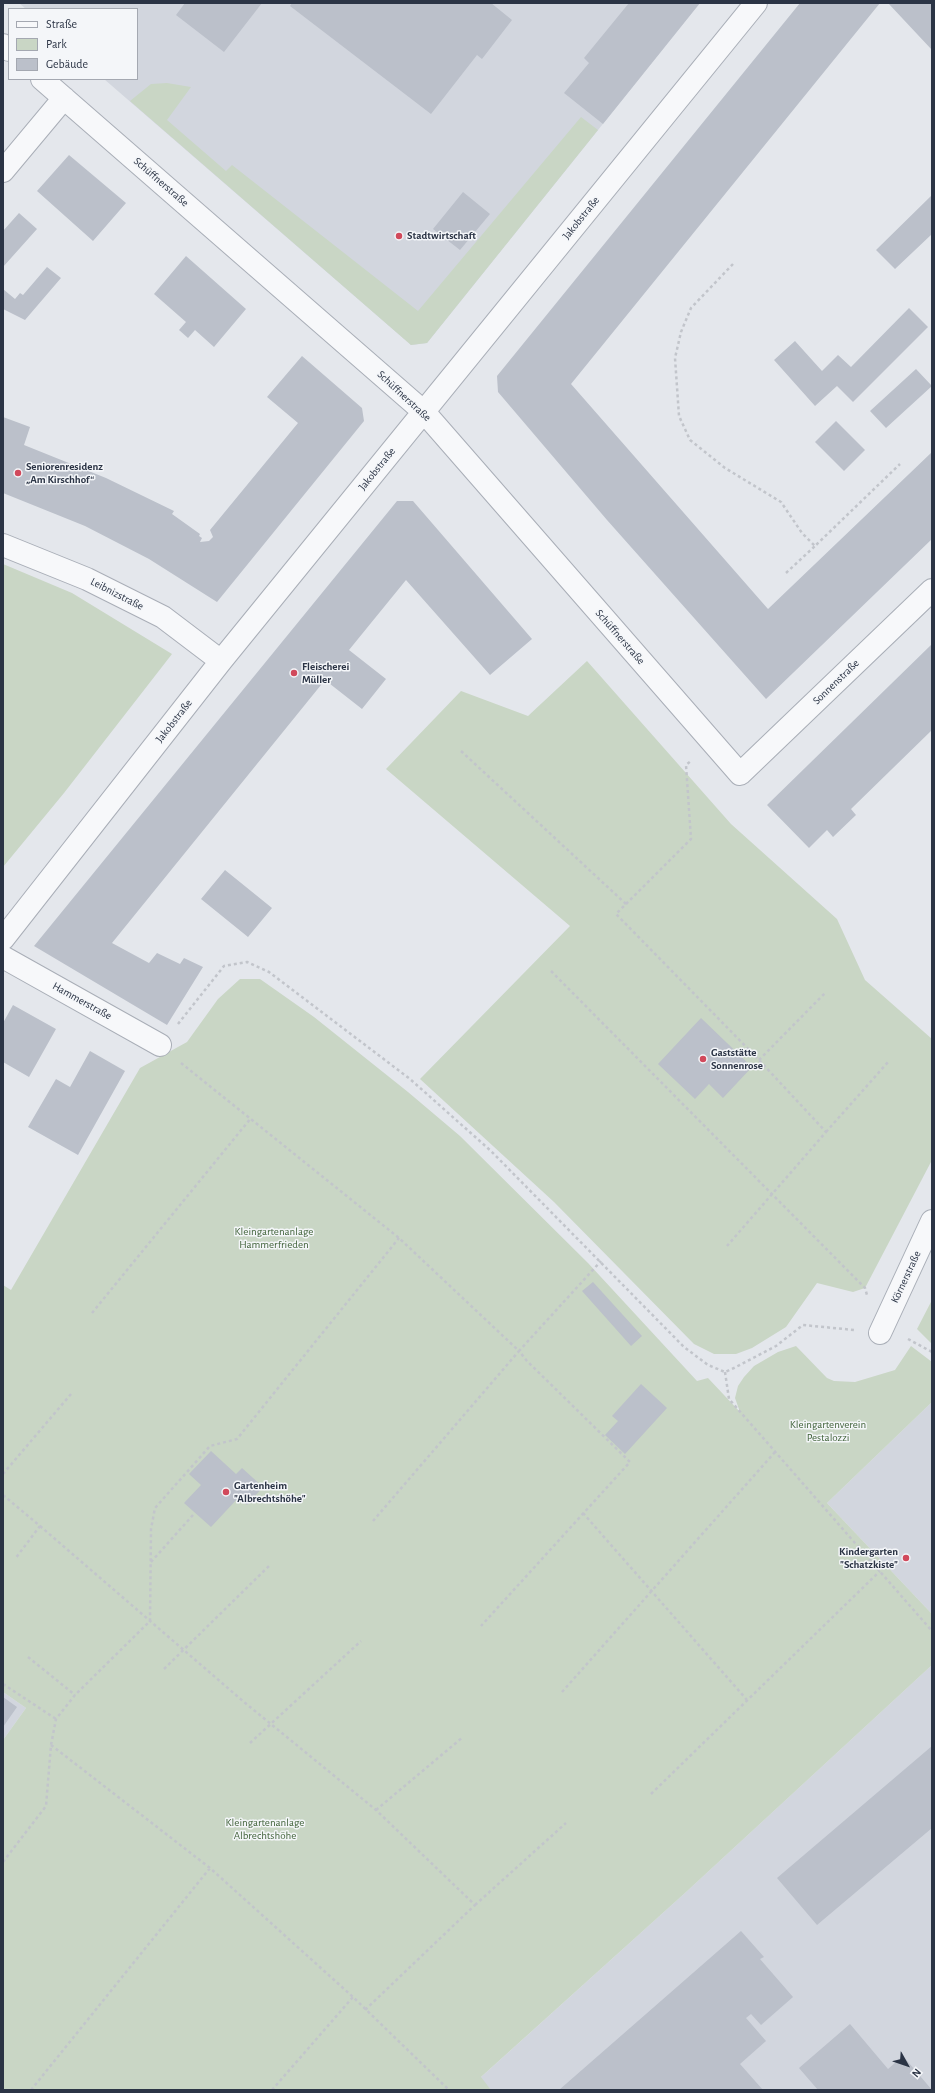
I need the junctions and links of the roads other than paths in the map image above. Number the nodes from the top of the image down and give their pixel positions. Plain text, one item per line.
1 (756, 3) edge
2 (43, 80) edge
3 (64, 98) junction
4 (3, 172) edge
5 (424, 412) junction
6 (3, 545) edge
7 (932, 590) edge
8 (221, 661) junction
9 (740, 774) joint
10 (3, 939) edge
11 (3, 957) edge
12 (160, 1045) road end
13 (932, 1221) edge
14 (880, 1333) road end

1 - 5 street, Jakobstraße
2 - 3 street, Schüffnerstraße
3 - 4 street
3 - 5 street, Schüffnerstraße
5 - 8 street, Jakobstraße
5 - 9 street, Schüffnerstraße
6 - 8 street, Leibnizstraße
7 - 9 street, Sonnenstraße
8 - 10 street, Jakobstraße
11 - 12 street, Hammerstraße
13 - 14 street, Körnerstraße

